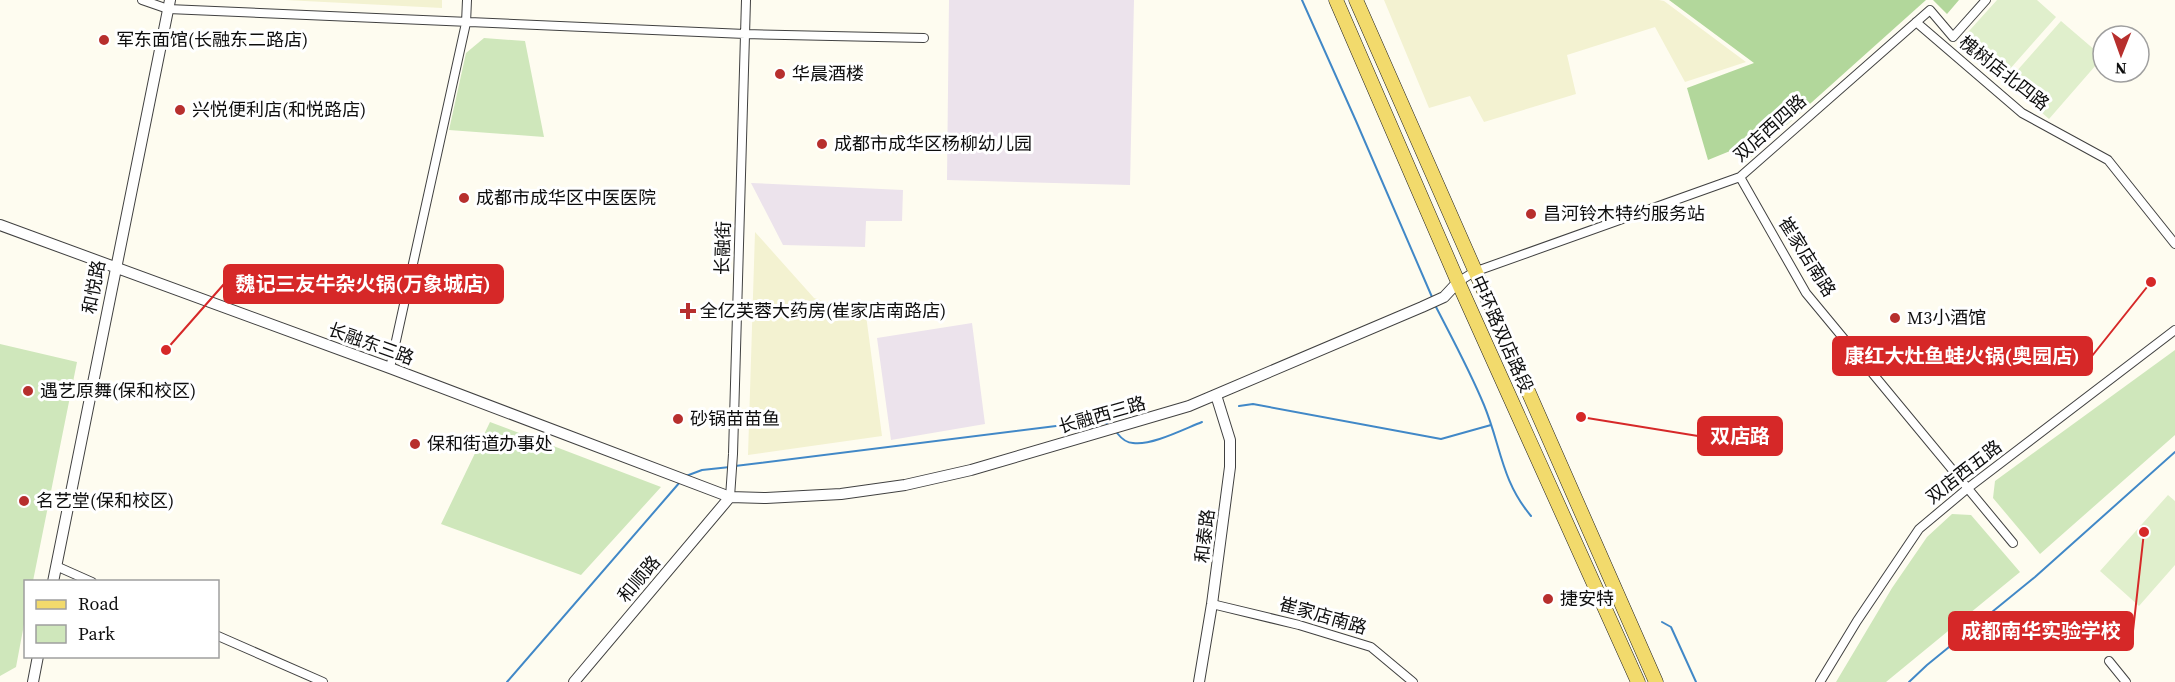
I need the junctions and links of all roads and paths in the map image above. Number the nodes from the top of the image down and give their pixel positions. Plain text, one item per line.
1 (142, 0) edge
2 (467, 0) edge
3 (747, 0) edge
4 (1336, 0) edge
5 (1356, 0) edge
6 (1986, 0) edge
7 (169, 4) edge
8 (1916, 22) junction
9 (466, 23) junction
10 (745, 34) junction
11 (924, 38) dead end
12 (1740, 177) junction
13 (0, 225) edge
14 (2175, 244) edge
15 (115, 268) junction
16 (1474, 272) junction
17 (1458, 282) junction
18 (2175, 330) edge
19 (390, 368) junction
20 (1216, 395) junction
21 (1968, 488) junction
22 (730, 497) junction
23 (2013, 543) dead end
24 (56, 566) junction
25 (53, 580) edge
26 (88, 580) edge
27 (1212, 604) junction
28 (219, 636) edge
29 (38, 658) edge
30 (2109, 661) dead end
31 (33, 682) edge
32 (323, 682) edge
33 (574, 682) edge
34 (1198, 682) edge
35 (1413, 682) edge
36 (1638, 682) edge
37 (1656, 682) edge
38 (1820, 682) edge
39 (2127, 682) edge

1 - 7 street
2 - 9 street
3 - 10 street, 长融街
4 - 17 main road, 中环路双店路段
5 - 16 main road, 中环路双店路段
6 - 8 street
7 - 9 street
7 - 15 street, 和悦路
8 - 12 street, 双店西四路
8 - 14 street, 槐树店北四路
9 - 10 street
9 - 19 street
10 - 11 street
10 - 22 street, 长融街
12 - 16 street, 双店西四路
12 - 21 street, 崔家店南路
13 - 15 street, 长融东三路
15 - 19 street, 长融东三路
15 - 24 street, 和悦路
16 - 17 street, 双店西四路
16 - 37 main road, 中环路双店路段
17 - 20 street, 长融西三路
17 - 36 main road, 中环路双店路段
18 - 21 street, 双店西五路
19 - 22 street, 长融东三路
20 - 22 street, 长融西三路
20 - 27 street, 和泰路
21 - 23 street, 崔家店南路
21 - 38 street, 双店西五路
22 - 33 street, 和顺路
24 - 25 street, 和悦路
24 - 26 street
27 - 34 street, 和泰路
27 - 35 street, 崔家店南路
28 - 32 street
29 - 31 street
30 - 39 street

